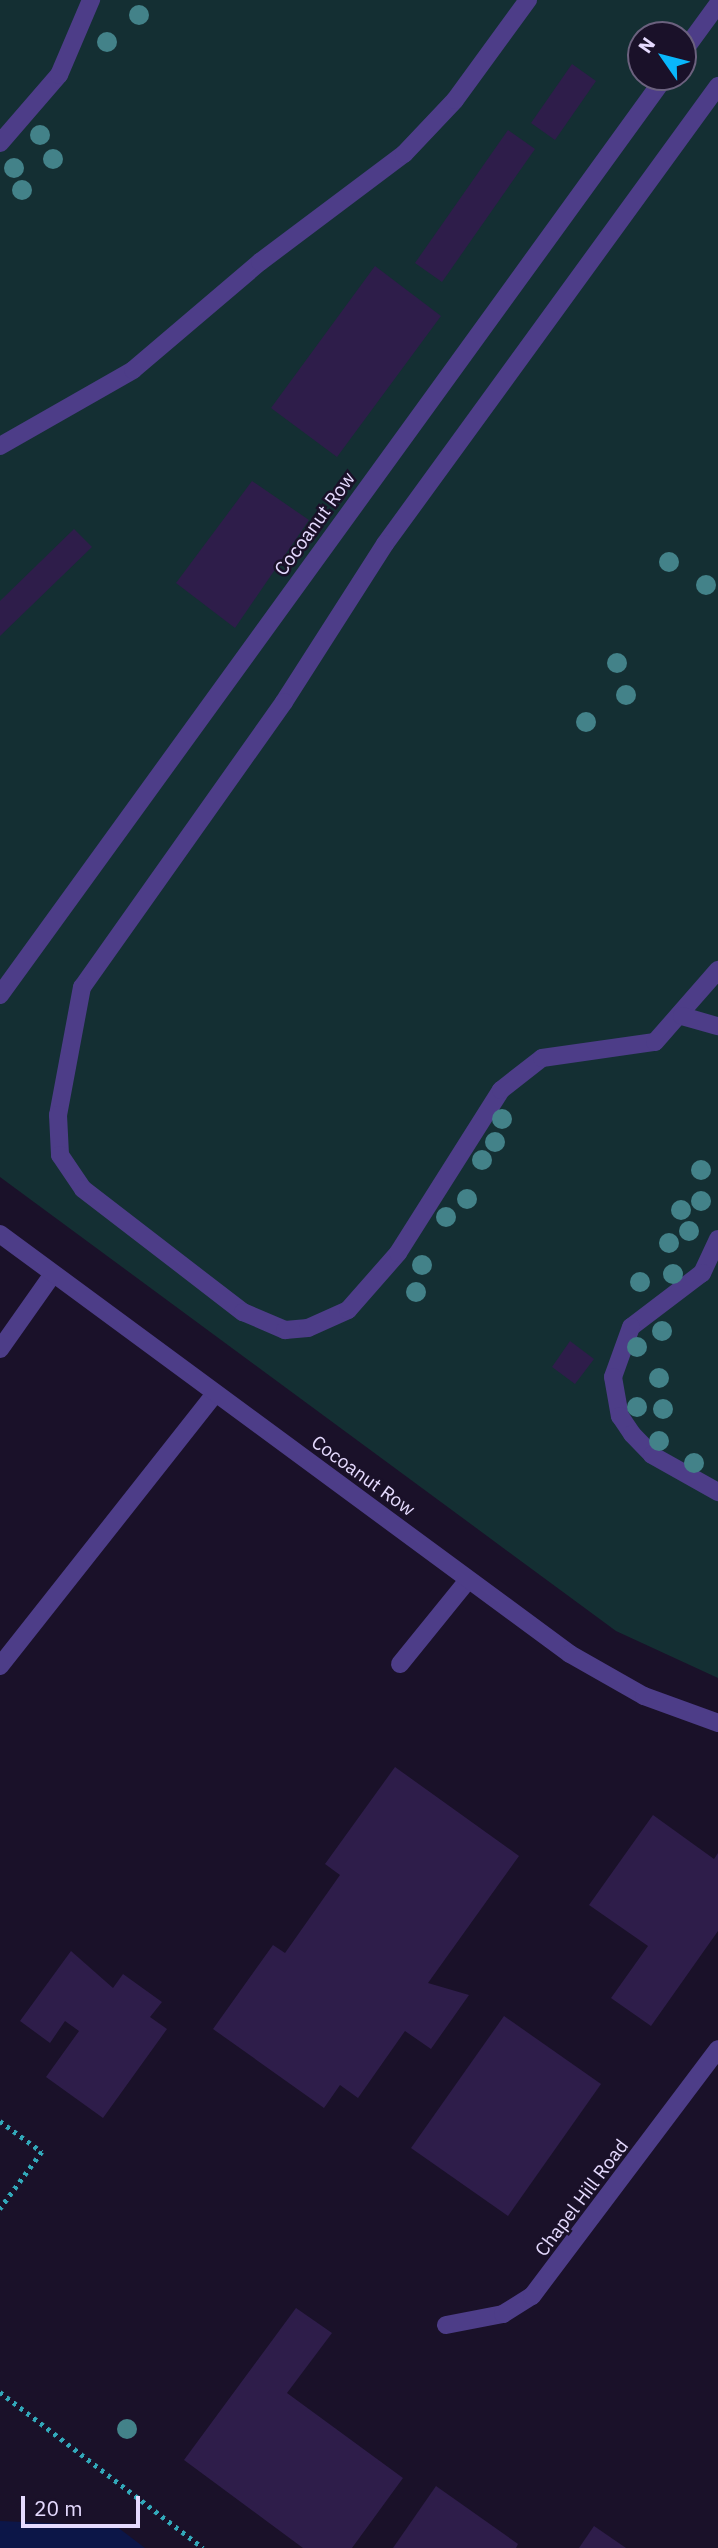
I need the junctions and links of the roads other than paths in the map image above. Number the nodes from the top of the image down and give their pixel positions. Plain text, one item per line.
1 (92, 0) edge
2 (528, 0) edge
3 (718, 4) edge
4 (697, 33) edge
5 (718, 86) edge
6 (655, 91) edge
7 (0, 143) edge
8 (0, 446) edge
9 (718, 970) edge
10 (0, 995) edge
11 (682, 1016) junction
12 (718, 1026) edge
13 (0, 1234) edge
14 (718, 1240) edge
15 (53, 1273) junction
16 (0, 1349) edge
17 (215, 1394) junction
18 (718, 1492) edge
19 (468, 1580) junction
20 (400, 1664) dead end
21 (0, 1666) edge
22 (718, 1723) edge
23 (718, 2049) edge
24 (446, 2325) dead end

1 - 7 street
2 - 8 street
3 - 4 street
5 - 11 street
6 - 10 street, Cocoanut Row
9 - 11 street
11 - 12 street
13 - 15 street, Cocoanut Row
14 - 18 street
15 - 16 street
15 - 17 street, Cocoanut Row
17 - 19 street, Cocoanut Row
17 - 21 street
19 - 20 street
19 - 22 street, Cocoanut Row
23 - 24 street, Chapel Hill Road

